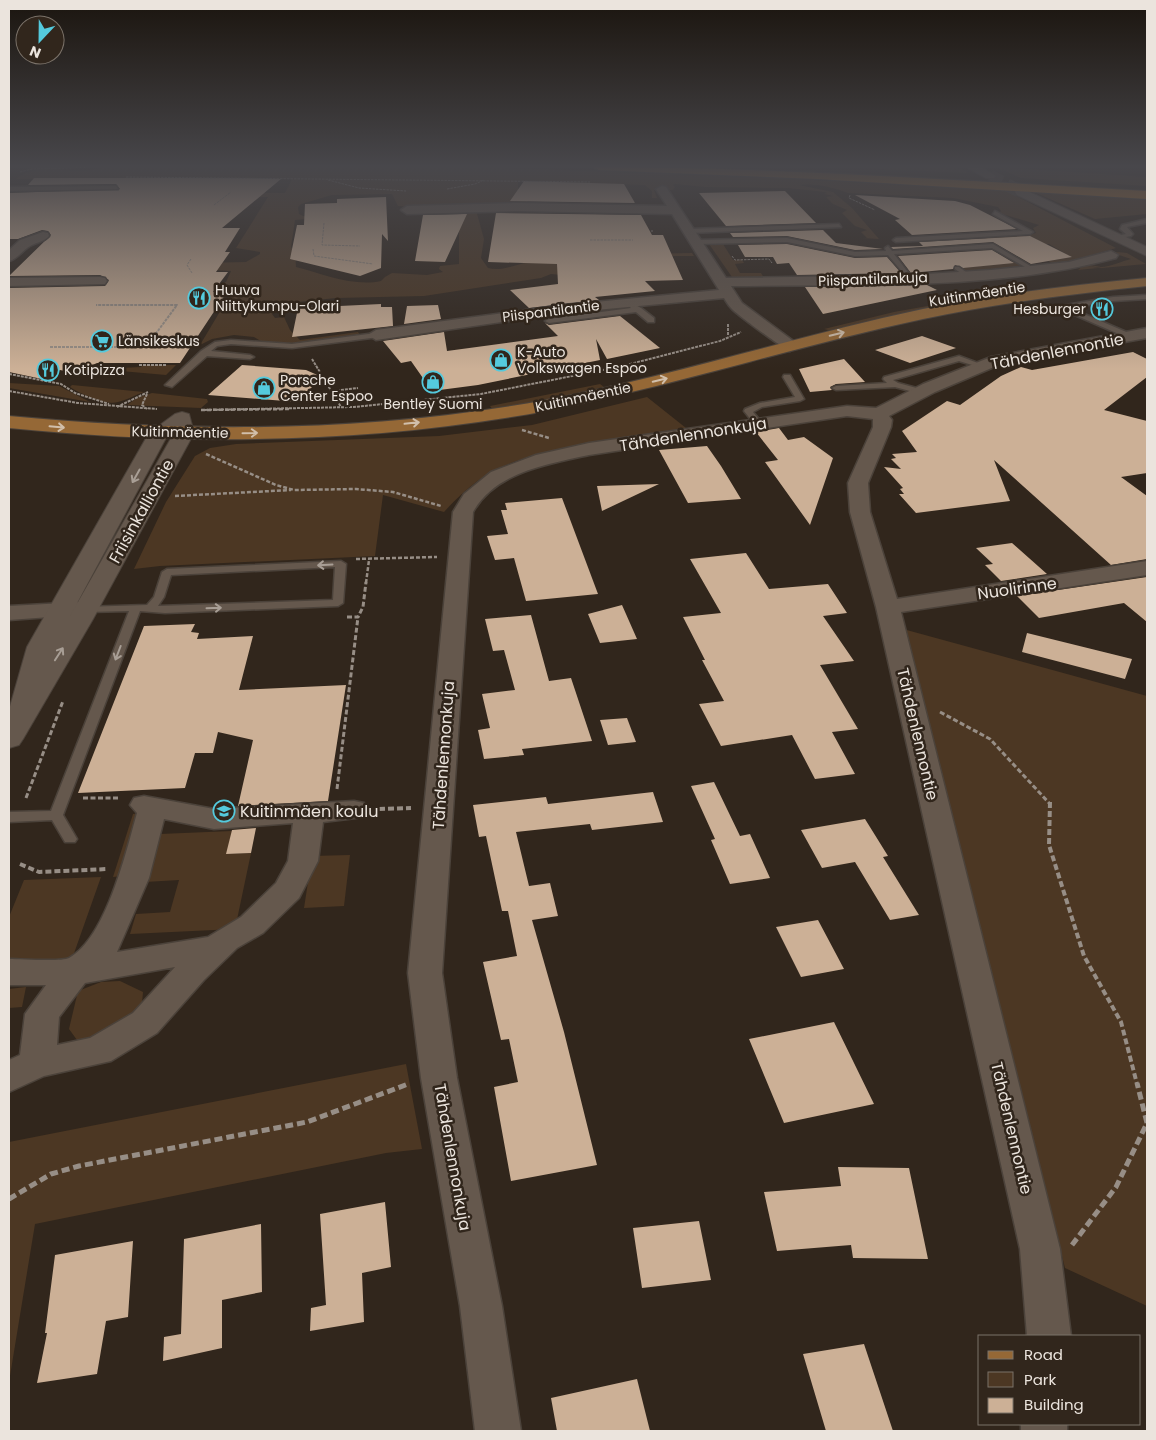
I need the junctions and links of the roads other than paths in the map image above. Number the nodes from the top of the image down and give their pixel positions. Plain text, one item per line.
1 (719, 234) edge
2 (911, 234) edge
3 (993, 234) edge
4 (1109, 234) edge
5 (1130, 234) edge
6 (43, 236) dead end
7 (693, 236) junction
8 (1115, 237) junction
9 (896, 240) junction
10 (1147, 252) edge
11 (890, 253) junction
12 (1112, 255) dead end
13 (9, 257) edge
14 (1034, 270) junction
15 (1147, 274) edge
16 (910, 279) junction
17 (100, 281) dead end
18 (9, 282) edge
19 (1147, 282) edge
20 (729, 294) junction
21 (1147, 297) edge
22 (633, 305) junction
23 (651, 320) dead end
24 (548, 321) dead end
25 (1138, 334) edge
26 (376, 335) joint
27 (753, 336) junction
28 (785, 340) junction
29 (204, 353) junction
30 (250, 357) dead end
31 (982, 366) junction
32 (787, 378) dead end
33 (169, 385) dead end
34 (895, 385) junction
35 (836, 388) dead end
36 (921, 392) junction
37 (9, 405) edge
38 (878, 414) junction
39 (187, 421) junction
40 (9, 422) edge
41 (759, 424) junction
42 (159, 433) junction
43 (1147, 568) edge
44 (888, 607) junction
45 (136, 608) junction
46 (86, 609) junction
47 (150, 609) junction
48 (59, 610) junction
49 (9, 613) edge
50 (23, 710) junction
51 (9, 739) edge
52 (56, 815) junction
53 (9, 817) edge
54 (70, 839) dead end
55 (216, 948) junction
56 (9, 972) edge
57 (75, 972) junction
58 (23, 1070) edge
59 (1049, 1335) edge
60 (498, 1431) edge

1 - 7 lane
2 - 9 lane
3 - 9 lane
4 - 8 main road
5 - 8 lane
6 - 13 street
7 - 11 lane
7 - 20 street
8 - 10 main road
9 - 11 lane
11 - 14 lane
11 - 16 lane
12 - 14 street, Piispantilankuja
14 - 16 street, Piispantilankuja
15 - 28 main road, Kuitinmäentie
16 - 20 street, Piispantilankuja
17 - 18 street
28 -> 19 main road, Kuitinmäentie
20 - 22 street, Piispantilantie
20 - 27 street
20 - 28 street
21 - 25 lane
22 - 23 lane
22 - 24 lane
22 - 26 street, Piispantilantie
25 - 31 street, Tähdenlennontie
26 - 29 lane
27 - 28 main road, Kuitinmäentie
27 - 39 main road, Kuitinmäentie
39 -> 28 main road, Kuitinmäentie
29 - 30 lane
29 - 33 lane
31 - 34 lane
31 - 36 street, Tähdenlennontie
32 - 41 lane
34 - 35 lane
34 - 36 lane
36 - 38 street, Tähdenlennontie
37 - 39 main road, Kuitinmäentie
38 - 41 street, Tähdenlennonkuja
38 - 44 street, Tähdenlennontie
39 - 42 main road, Kuitinmäentie
39 - 46 main road, Friisinkalliontie
40 -> 42 main road, Kuitinmäentie
41 - 60 street, Tähdenlennonkuja
42 -> 48 main road, Friisinkalliontie
43 - 44 street, Nuolirinne
44 - 59 street, Tähdenlennontie
45 - 46 lane
45 - 47 lane
45 -> 52 lane
46 - 48 street
50 -> 46 main road, Friisinkalliontie
47 -> 47 lane
48 - 49 street
48 - 50 main road, Friisinkalliontie
50 - 51 main road, Friisinkalliontie
52 - 53 lane
52 - 54 lane
55 - 57 street
55 - 57 street
55 - 58 street
56 - 57 street
57 - 58 street

